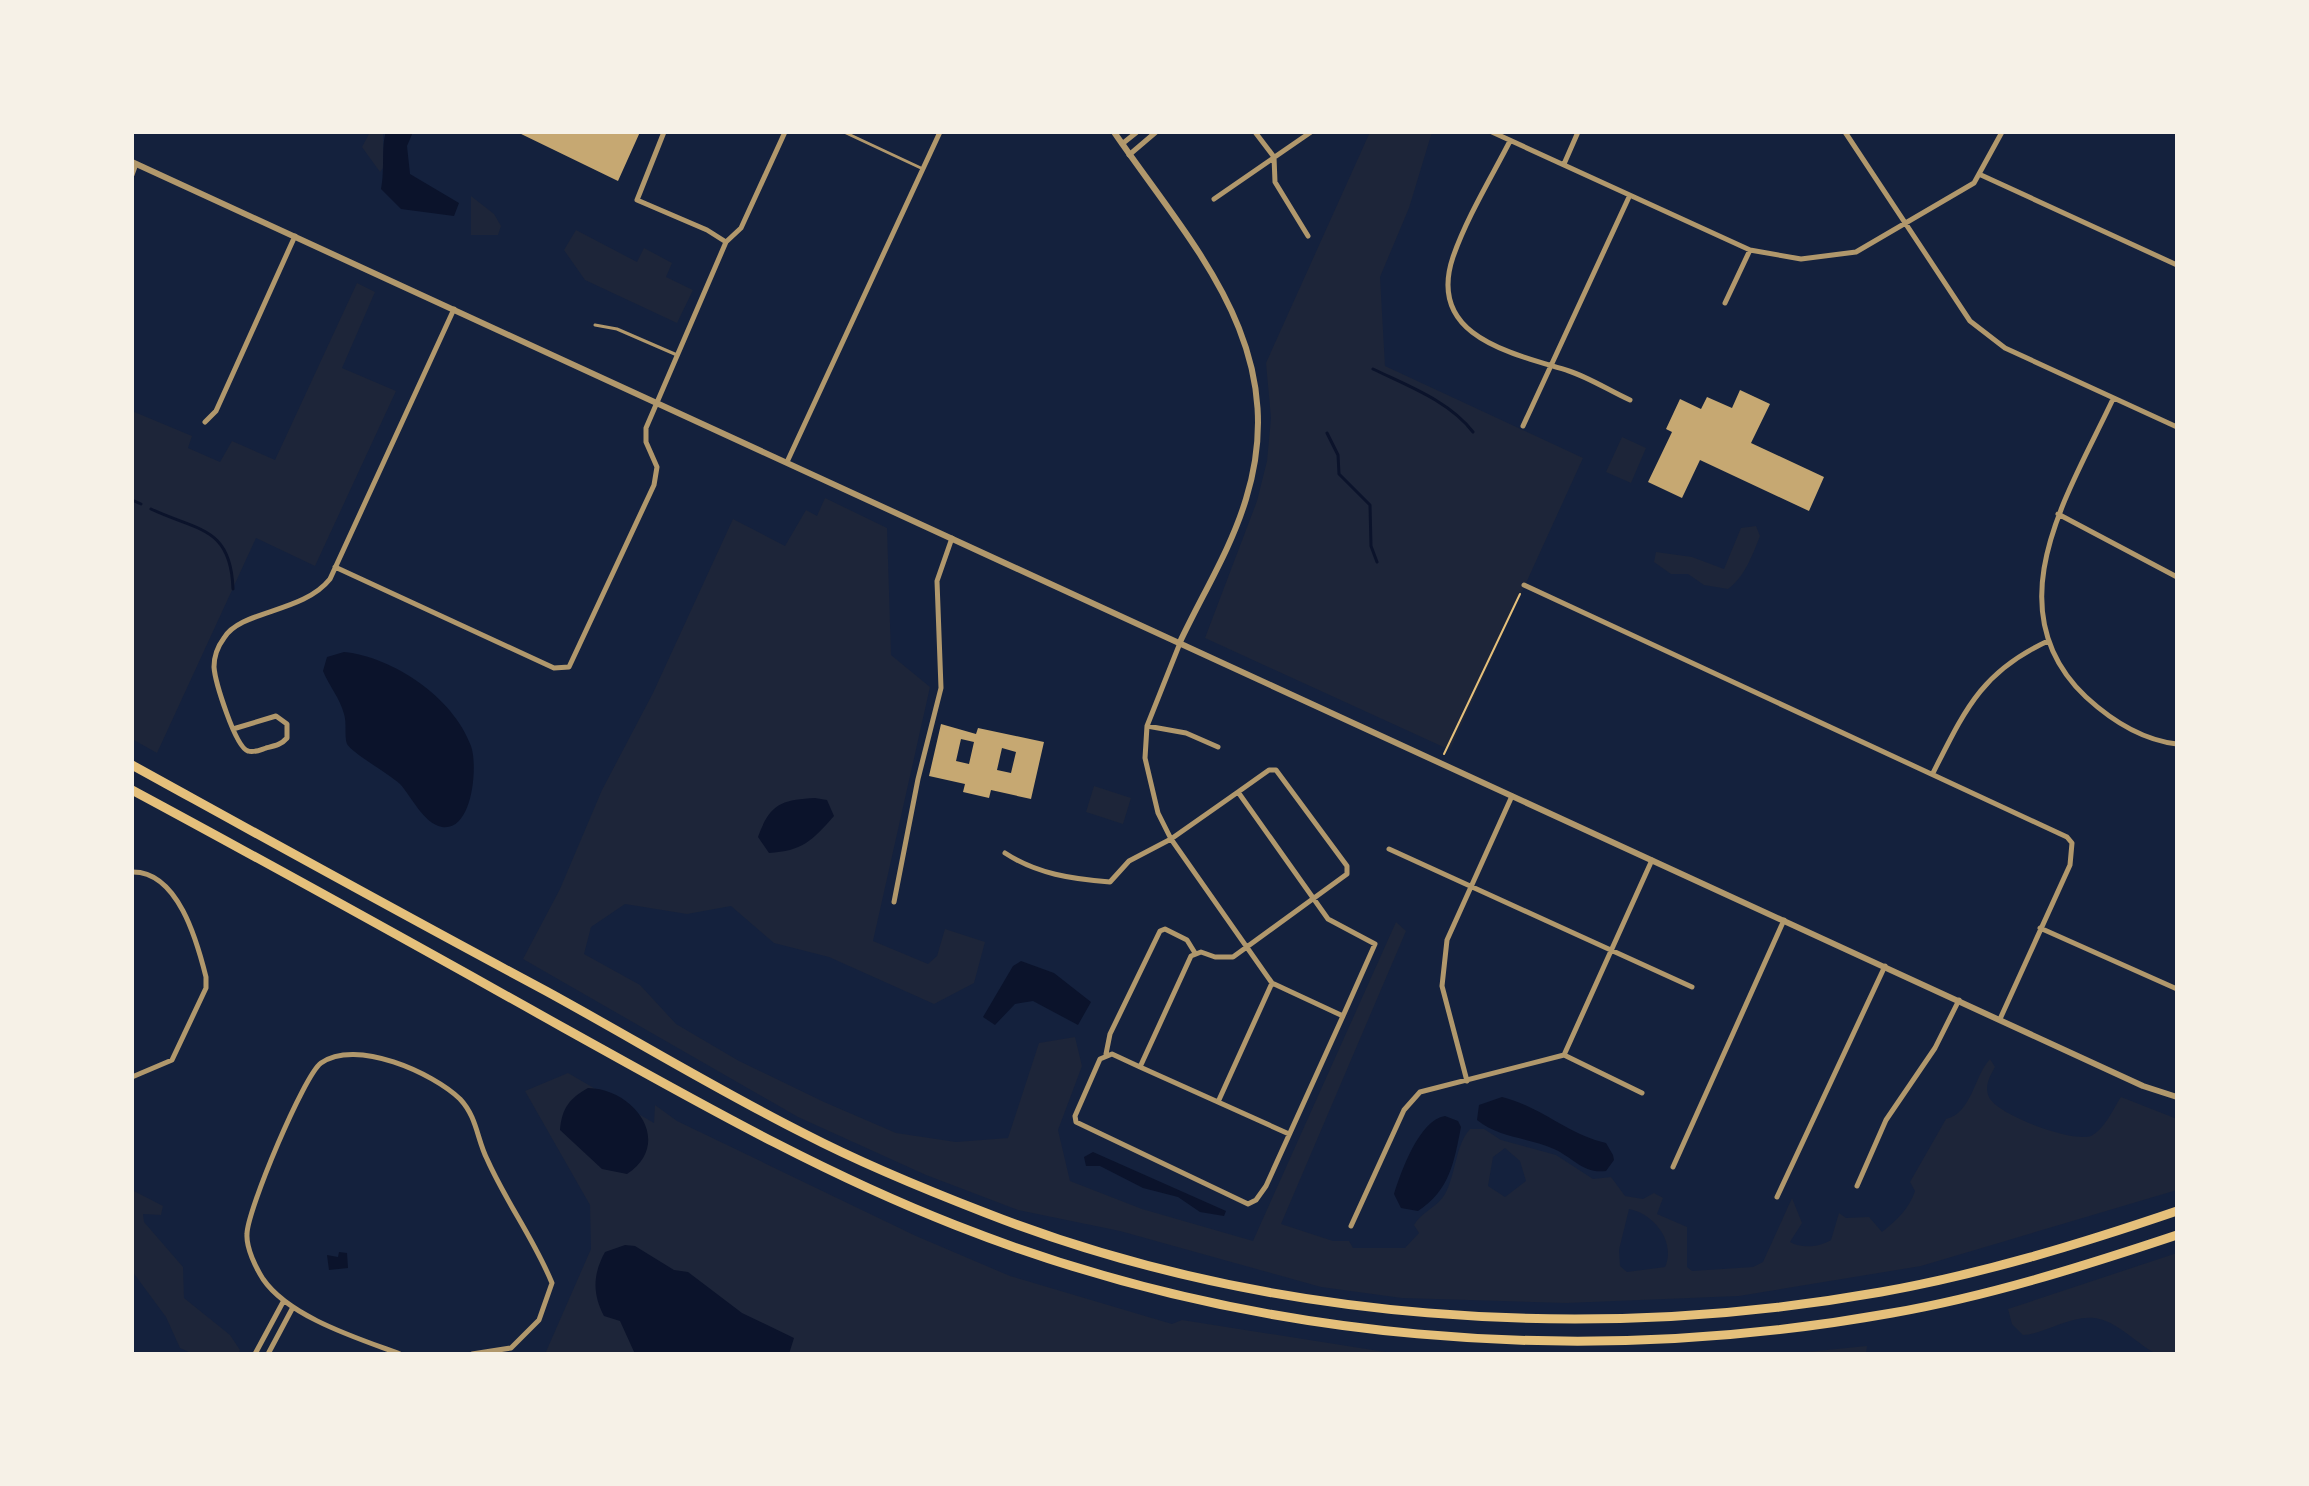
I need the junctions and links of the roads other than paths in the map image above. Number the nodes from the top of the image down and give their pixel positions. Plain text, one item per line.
1 (664, 132) edge
2 (785, 132) edge
3 (844, 132) edge
4 (940, 132) edge
5 (1114, 132) edge
6 (1137, 132) edge
7 (1156, 132) edge
8 (1255, 132) edge
9 (1311, 132) edge
10 (1492, 132) edge
11 (1578, 132) edge
12 (1845, 132) edge
13 (2002, 132) edge
14 (1510, 141) junction
15 (1122, 144) junction
16 (1129, 155) junction
17 (1274, 157) junction
18 (134, 163) edge
19 (1564, 165) junction
20 (923, 169) junction
21 (132, 175) edge
22 (1981, 175) junction
23 (1629, 197) junction
24 (1214, 199) dead end
25 (1907, 225) junction
26 (295, 236) junction
27 (1308, 236) dead end
28 (726, 242) junction
29 (1750, 250) junction
30 (2177, 265) edge
31 (1725, 303) dead end
32 (454, 309) junction
33 (595, 325) dead end
34 (678, 356) junction
35 (1550, 367) junction
36 (2113, 399) junction
37 (1630, 400) dead end
38 (657, 403) junction
39 (205, 422) dead end
40 (1523, 426) dead end
41 (2177, 427) edge
42 (787, 462) junction
43 (2058, 514) junction
44 (952, 538) junction
45 (335, 567) junction
46 (2177, 577) edge
47 (1524, 585) road end
48 (2048, 641) junction
49 (1180, 642) junction
50 (1147, 726) junction
51 (233, 729) junction
52 (2177, 744) edge
53 (1218, 747) dead end
54 (132, 765) edge
55 (1933, 773) junction
56 (132, 790) edge
57 (1238, 792) junction
58 (1512, 796) junction
59 (1171, 839) junction
60 (1389, 849) dead end
61 (1005, 853) dead end
62 (1652, 860) junction
63 (132, 872) edge
64 (1471, 887) junction
65 (1315, 900) junction
66 (894, 902) dead end
67 (1784, 920) junction
68 (2040, 928) junction
69 (1248, 947) junction
70 (1611, 950) junction
71 (1195, 953) junction
72 (1885, 966) junction
73 (1272, 983) junction
74 (1692, 987) dead end
75 (2177, 987) edge
76 (1959, 1000) junction
77 (1343, 1016) junction
78 (2000, 1019) junction
79 (1106, 1054) junction
80 (1564, 1055) junction
81 (1140, 1067) junction
82 (132, 1077) edge
83 (1467, 1081) junction
84 (1642, 1093) dead end
85 (2177, 1097) edge
86 (1218, 1102) junction
87 (1289, 1134) junction
88 (1673, 1167) dead end
89 (1857, 1186) dead end
90 (1777, 1197) dead end
91 (2177, 1211) edge
92 (1351, 1226) dead end
93 (2177, 1235) edge
94 (283, 1302) junction
95 (292, 1309) junction
96 (255, 1354) edge
97 (268, 1354) edge
98 (400, 1354) edge
99 (472, 1354) edge

1 - 28 street
2 - 28 street
3 - 20 lane
4 - 20 street
5 - 15 street
6 - 15 street
7 - 16 street
8 - 17 street
9 - 17 street
10 - 14 street
11 - 19 street
12 - 25 street
13 - 22 street
14 - 19 street
14 - 35 street
15 - 16 street
16 - 49 street
17 - 24 street
17 - 27 street
18 - 21 street
18 - 26 street
19 - 23 street
20 - 42 street
22 - 25 street
22 - 30 street
23 - 29 street
23 - 35 street
25 - 29 street
25 - 36 street
26 - 32 street
26 - 39 street
28 - 34 street
29 - 31 street
32 - 38 street
32 - 45 street
33 - 34 lane
34 - 38 street
35 - 37 street
35 - 40 street
36 - 41 street
36 - 43 street
38 - 42 street
38 - 45 street
42 - 44 street
43 - 46 street
43 - 48 street
44 - 49 street
44 - 66 street
45 - 51 street
47 - 55 street
48 - 52 street
48 - 55 street
49 - 50 street
49 - 58 street
50 - 53 street
50 - 59 street
51 - 51 street
54 - 91 highway
55 - 68 street
56 - 93 highway
57 - 59 street
57 - 65 street
57 - 65 street
58 - 62 street
58 - 64 street
59 - 61 street
59 - 69 street
60 - 64 street
62 - 67 street
62 - 70 street
63 - 82 street
64 - 70 street
64 - 83 street
65 - 69 street
65 - 77 street
67 - 72 street
67 - 88 street
68 - 75 street
68 - 78 street
69 - 71 street
69 - 73 street
70 - 74 street
70 - 80 street
71 - 79 street
71 - 81 street
72 - 76 street
72 - 90 street
73 - 77 street
73 - 86 street
76 - 78 street
76 - 89 street
77 - 87 street
78 - 85 street
79 - 81 street
79 - 87 street
80 - 83 street
80 - 84 street
81 - 86 street
83 - 92 street
86 - 87 street
94 - 95 street
94 - 96 street
94 - 99 street
95 - 97 street
95 - 98 street

